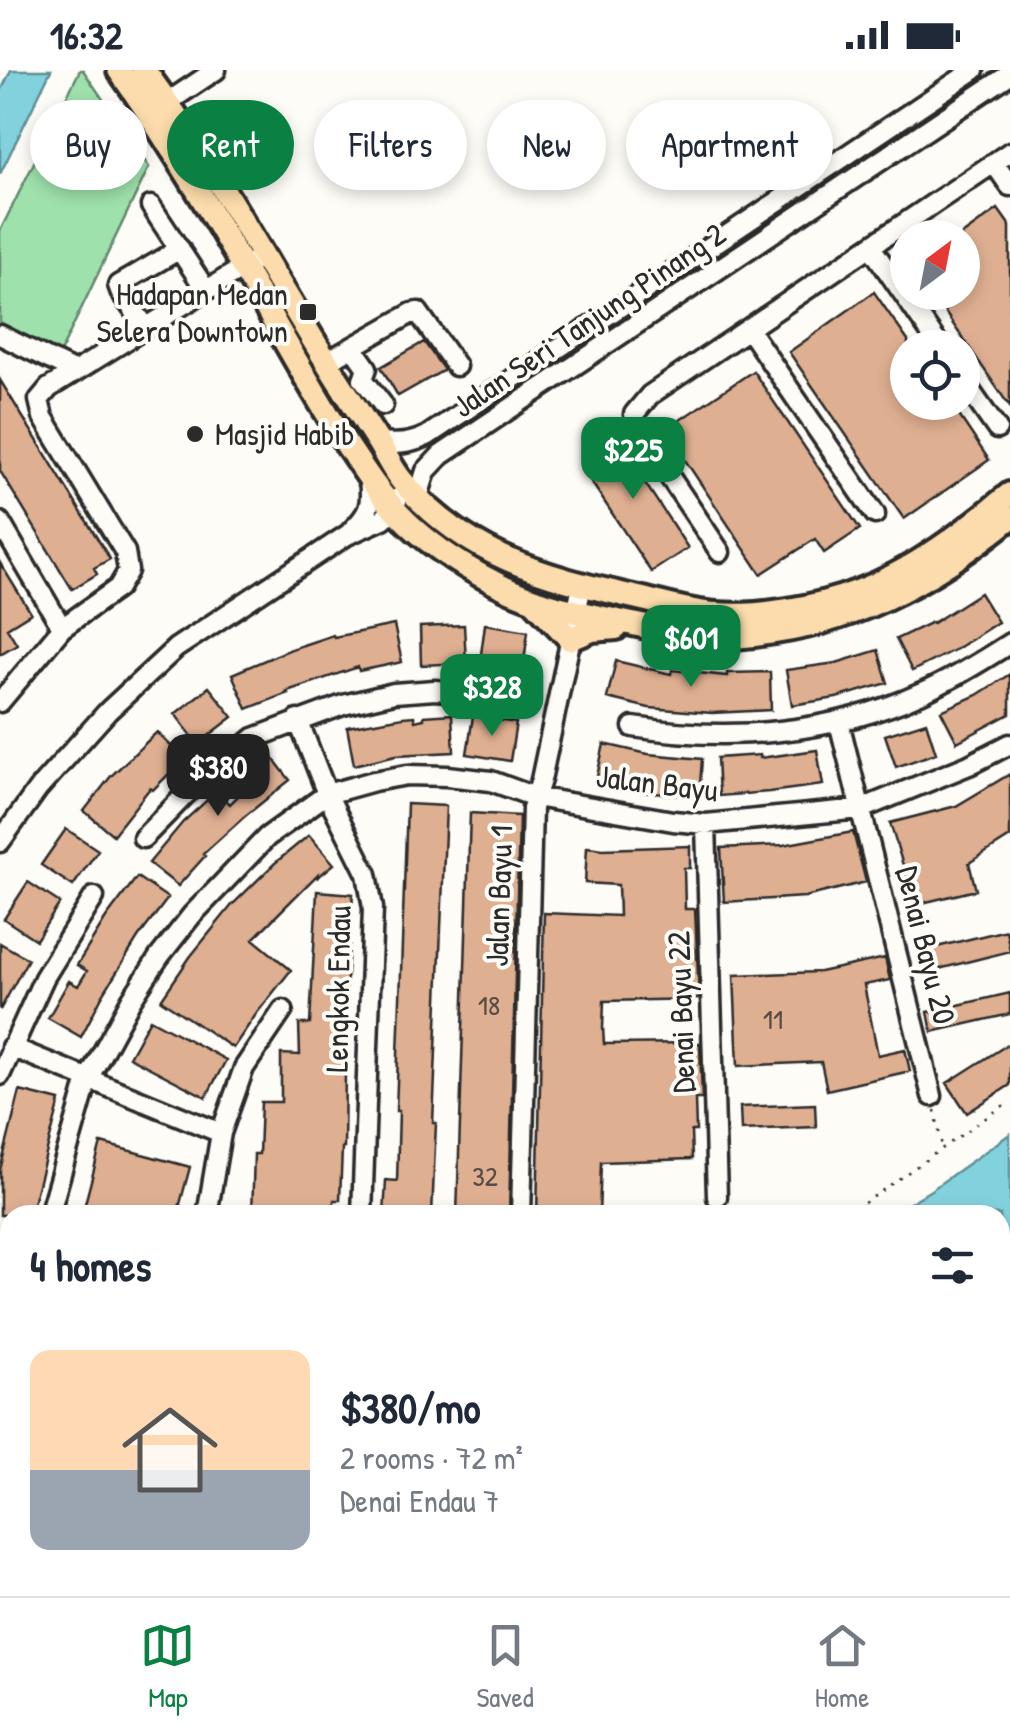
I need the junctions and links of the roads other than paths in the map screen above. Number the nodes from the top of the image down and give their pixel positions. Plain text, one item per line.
1 (119, 70) edge
2 (144, 70) edge
3 (216, 70) edge
4 (974, 70) edge
5 (1010, 74) edge
6 (171, 100) edge
7 (167, 101) edge
8 (1010, 152) edge
9 (994, 163) junction
10 (1010, 186) edge
11 (223, 190) edge
12 (151, 206) dead end
13 (254, 240) junction
14 (871, 247) junction
15 (180, 249) junction
16 (243, 268) junction
17 (206, 290) junction
18 (146, 327) junction
19 (749, 330) junction
20 (928, 330) edge
21 (0, 335) edge
22 (353, 348) junction
23 (326, 362) junction
24 (456, 366) dead end
25 (75, 372) junction
26 (980, 404) edge
27 (383, 405) dead end
28 (998, 430) dead end
29 (378, 442) junction
30 (396, 474) junction
31 (368, 477) junction
32 (1010, 494) edge
33 (418, 497) junction
34 (394, 509) junction
35 (875, 514) dead end
36 (1010, 518) edge
37 (0, 522) edge
38 (348, 535) junction
39 (720, 552) dead end
40 (582, 585) junction
41 (533, 600) junction
42 (576, 612) junction
43 (642, 626) junction
44 (62, 628) junction
45 (570, 638) junction
46 (1010, 643) edge
47 (482, 694) dead end
48 (0, 702) edge
49 (298, 720) junction
50 (839, 722) junction
51 (633, 727) dead end
52 (1007, 751) edge
53 (327, 794) junction
54 (536, 796) junction
55 (861, 808) junction
56 (706, 824) junction
57 (142, 838) dead end
58 (0, 842) edge
59 (94, 897) dead end
60 (283, 1010) dead end
61 (12, 1047) junction
62 (0, 1076) edge
63 (88, 1079) junction
64 (932, 1096) road end
65 (221, 1133) junction
66 (717, 1197) dead end
67 (52, 1205) edge
68 (209, 1205) edge
69 (362, 1205) edge
70 (521, 1205) edge

1 - 16 main road
2 - 7 main road
3 - 6 street
4 - 29 street, Jalan Seri Tanjung Pinang 2
5 - 33 street, Jalan Seri Tanjung Pinang 2
8 - 9 street
9 - 10 street
9 - 14 street
11 - 13 main road
12 - 15 street
13 - 16 street
13 - 23 main road
14 - 19 street
14 - 20 street
15 - 17 street
15 - 18 street
16 - 17 street
16 - 31 main road
17 - 18 street
18 - 25 street
19 - 35 street
19 - 39 street
21 - 25 street
22 - 23 street
22 - 24 street
22 - 27 street
23 - 29 main road
25 - 44 street
26 - 28 street
29 - 30 main road
30 - 33 main road
30 - 34 street
31 - 34 main road
31 - 38 street
32 - 40 main road
33 - 40 main road
34 - 38 street
34 - 41 main road
36 - 43 main road
37 - 44 street
38 - 58 street
40 - 42 street, Jalan Bayu 1
41 - 42 main road
41 - 45 main road
42 - 43 main road
42 - 45 street, Jalan Bayu 1
43 - 45 main road
44 - 48 street
45 - 54 street, Jalan Bayu 1
46 - 50 street
47 - 49 street
49 - 53 street, Lengkok Endau
49 - 57 street
50 - 51 street
50 - 55 street, Denai Bayu 20
52 - 55 street, Jalan Bayu
53 - 54 street, Jalan Bayu
53 - 63 street, Jalan Bayu
53 - 69 street, Lengkok Endau
54 - 56 street, Jalan Bayu
54 - 70 street, Jalan Bayu 1
55 - 56 street, Jalan Bayu
55 - 64 street, Denai Bayu 20
56 - 66 street, Denai Bayu 22
59 - 61 street
60 - 65 street
61 - 62 street
61 - 63 street
63 - 65 street
63 - 67 street, Jalan Bayu
65 - 68 street

